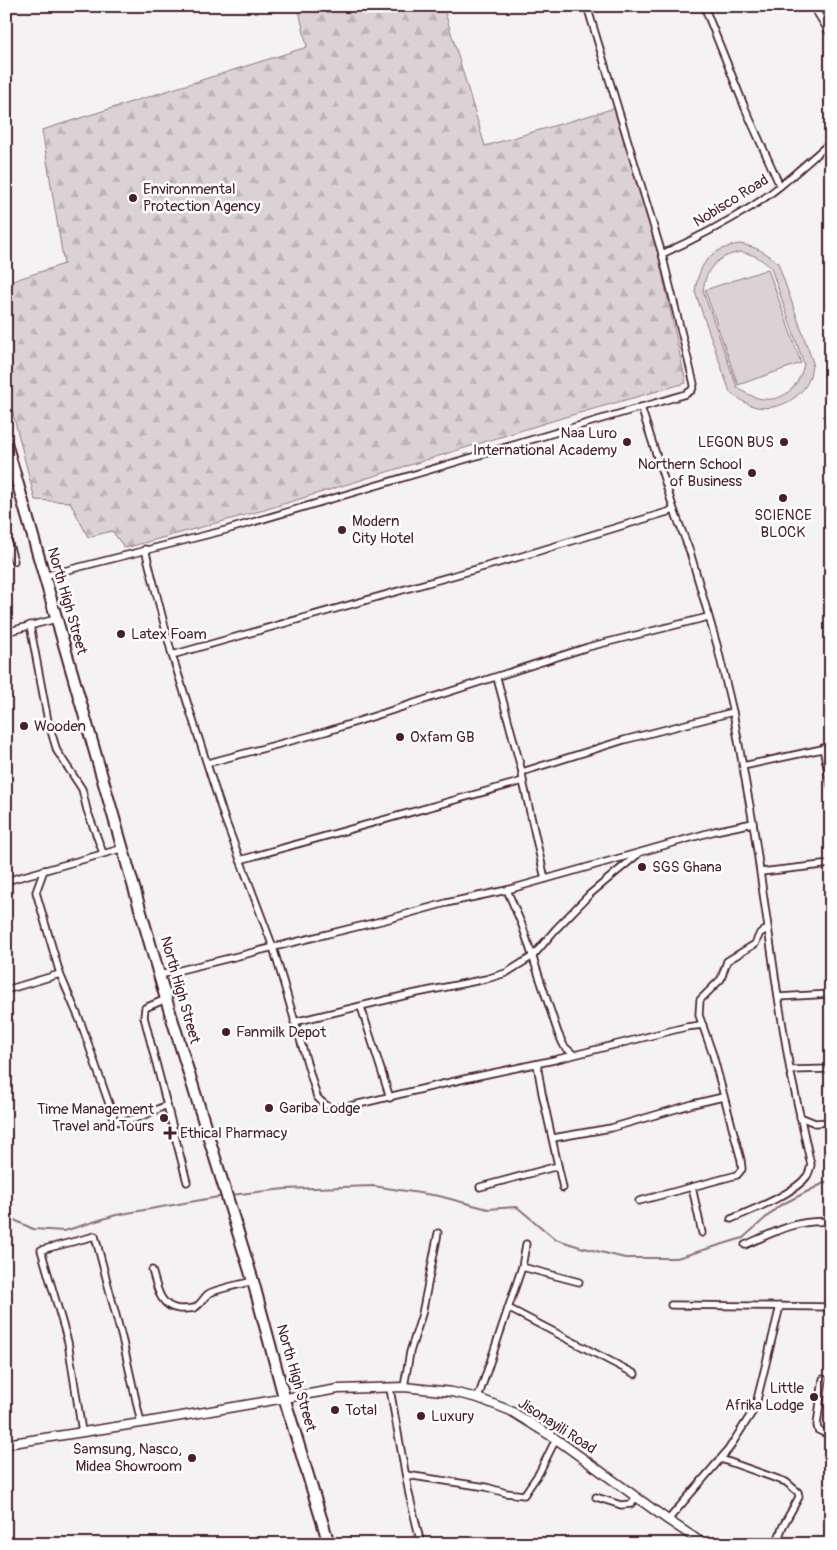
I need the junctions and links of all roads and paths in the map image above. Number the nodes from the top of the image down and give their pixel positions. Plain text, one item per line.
1 (587, 6) edge
2 (704, 6) edge
3 (813, 6) edge
4 (831, 35) edge
5 (831, 142) edge
6 (780, 186) junction
7 (662, 254) junction
8 (641, 407) junction
9 (6, 443) edge
10 (674, 510) junction
11 (6, 534) edge
12 (145, 549) junction
13 (14, 561) dead end
14 (44, 576) junction
15 (708, 617) junction
16 (56, 619) junction
17 (30, 625) junction
18 (6, 632) edge
19 (172, 655) junction
20 (497, 678) junction
21 (733, 712) junction
22 (831, 747) edge
23 (823, 748) junction
24 (208, 763) junction
25 (743, 766) junction
26 (522, 772) junction
27 (523, 781) junction
28 (831, 786) edge
29 (753, 823) junction
30 (124, 848) junction
31 (103, 853) junction
32 (640, 853) junction
33 (240, 860) junction
34 (831, 864) edge
35 (44, 870) junction
36 (761, 872) junction
37 (545, 879) junction
38 (6, 881) edge
39 (507, 890) junction
40 (768, 929) junction
41 (273, 946) junction
42 (533, 956) junction
43 (60, 974) junction
44 (160, 975) junction
45 (6, 990) edge
46 (831, 994) edge
47 (778, 997) junction
48 (166, 999) junction
49 (361, 1007) junction
50 (294, 1022) junction
51 (703, 1025) junction
52 (573, 1054) junction
53 (537, 1064) junction
54 (831, 1069) edge
55 (790, 1070) junction
56 (723, 1097) junction
57 (390, 1098) junction
58 (167, 1106) junction
59 (800, 1117) junction
60 (831, 1122) edge
61 (552, 1138) junction
62 (558, 1166) junction
63 (187, 1182) dead end
64 (480, 1187) dead end
65 (692, 1187) junction
66 (563, 1188) dead end
67 (638, 1201) dead end
68 (731, 1219) dead end
69 (831, 1222) edge
70 (438, 1233) dead end
71 (702, 1233) dead end
72 (526, 1244) dead end
73 (745, 1245) dead end
74 (522, 1267) junction
75 (152, 1270) dead end
76 (253, 1281) junction
77 (580, 1282) dead end
78 (671, 1305) dead end
79 (780, 1306) junction
80 (831, 1307) edge
81 (508, 1308) junction
82 (635, 1374) dead end
83 (823, 1379) dead end
84 (404, 1387) junction
85 (390, 1388) junction
86 (284, 1397) junction
87 (478, 1398) junction
88 (141, 1423) junction
89 (82, 1432) junction
90 (831, 1436) edge
91 (556, 1439) junction
92 (6, 1444) edge
93 (721, 1459) junction
94 (406, 1475) junction
95 (596, 1496) dead end
96 (636, 1497) junction
97 (668, 1520) junction
98 (329, 1544) edge
99 (422, 1544) edge
100 (704, 1544) edge
101 (776, 1544) edge

1 - 7 street
2 - 6 street
3 - 4 street
5 - 6 street, Nobisco Road
6 - 7 street, Nobisco Road
7 - 8 street
8 - 10 street
8 - 12 street
9 - 14 highway, North High Street
10 - 15 street
10 - 19 street
11 - 13 street
12 - 14 street
12 - 19 street
14 - 16 highway, North High Street
15 - 20 street
15 - 21 street
16 - 17 street
16 - 30 highway, North High Street
17 - 18 street
17 - 31 street
19 - 24 street
20 - 24 street
20 - 26 street
21 - 25 street
21 - 26 street
22 - 23 street
23 - 25 street
23 - 28 street
24 - 33 street
25 - 29 street
26 - 27 street
27 - 33 street
27 - 37 street
29 - 32 street
29 - 36 street
30 - 31 street
30 - 44 highway, North High Street
31 - 35 street
32 - 37 street
32 - 42 street
33 - 41 street
34 - 36 street
35 - 38 street
35 - 43 street
36 - 40 street
37 - 39 street
39 - 41 street
39 - 42 street
40 - 47 street
40 - 51 street
41 - 44 street
41 - 50 street
42 - 49 street
42 - 52 street
43 - 45 street
43 - 58 street
44 - 48 highway, North High Street
46 - 47 street
47 - 55 street
48 - 58 street
48 - 76 highway, North High Street
49 - 50 street
49 - 57 street
50 - 57 street
51 - 52 street
51 - 56 street
52 - 53 street
53 - 57 street
53 - 61 street
54 - 55 street
55 - 59 street
56 - 61 street
56 - 65 street
58 - 63 street
59 - 60 street
59 - 68 street
61 - 62 street
62 - 64 street
62 - 66 street
65 - 67 street
65 - 71 street
69 - 73 street
70 - 84 street
72 - 74 street
74 - 77 street
74 - 81 street
75 - 76 street
76 - 86 highway, North High Street
78 - 79 street
79 - 80 street
79 - 93 street
81 - 82 street
81 - 87 street
83 - 90 street
84 - 85 street, Jisonayili Road
84 - 87 street, Jisonayili Road
85 - 86 street, Jisonayili Road
85 - 94 street
86 - 88 street, Jisonayili Road
86 - 98 highway, North High Street
87 - 91 street, Jisonayili Road
88 - 89 street, Jisonayili Road
88 - 89 street
89 - 92 street, Jisonayili Road
91 - 94 street
91 - 96 street, Jisonayili Road
93 - 97 street
93 - 101 street
94 - 99 street
95 - 96 street
96 - 97 street, Jisonayili Road
97 - 100 street, Jisonayili Road

